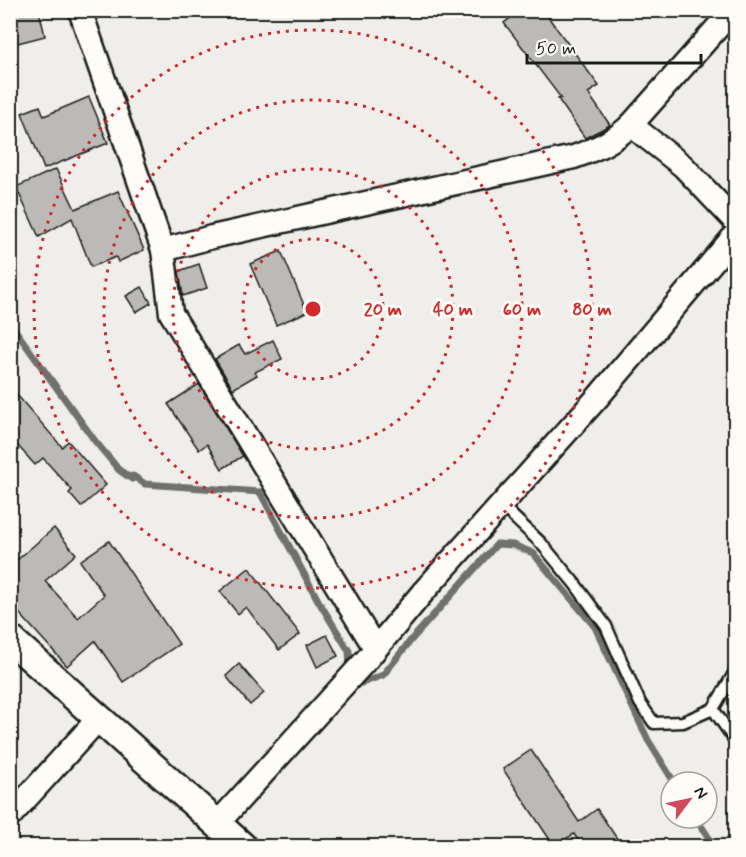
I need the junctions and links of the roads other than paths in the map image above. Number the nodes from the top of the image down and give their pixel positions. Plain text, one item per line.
1 (80, 10) edge
2 (733, 10) edge
3 (632, 125) junction
4 (735, 222) edge
5 (735, 234) edge
6 (163, 250) junction
7 (501, 505) junction
8 (10, 639) edge
9 (371, 653) junction
10 (735, 670) edge
11 (713, 709) junction
12 (100, 717) junction
13 (735, 742) edge
14 (10, 816) edge
15 (218, 824) junction
16 (242, 846) edge

1 - 6 street
2 - 3 street
3 - 4 street
3 - 6 street
5 - 7 street
6 - 9 street
7 - 9 street
7 - 11 lane
8 - 12 street
9 - 15 street
10 - 11 lane
11 - 13 lane
12 - 14 street
12 - 15 street
15 - 16 street

